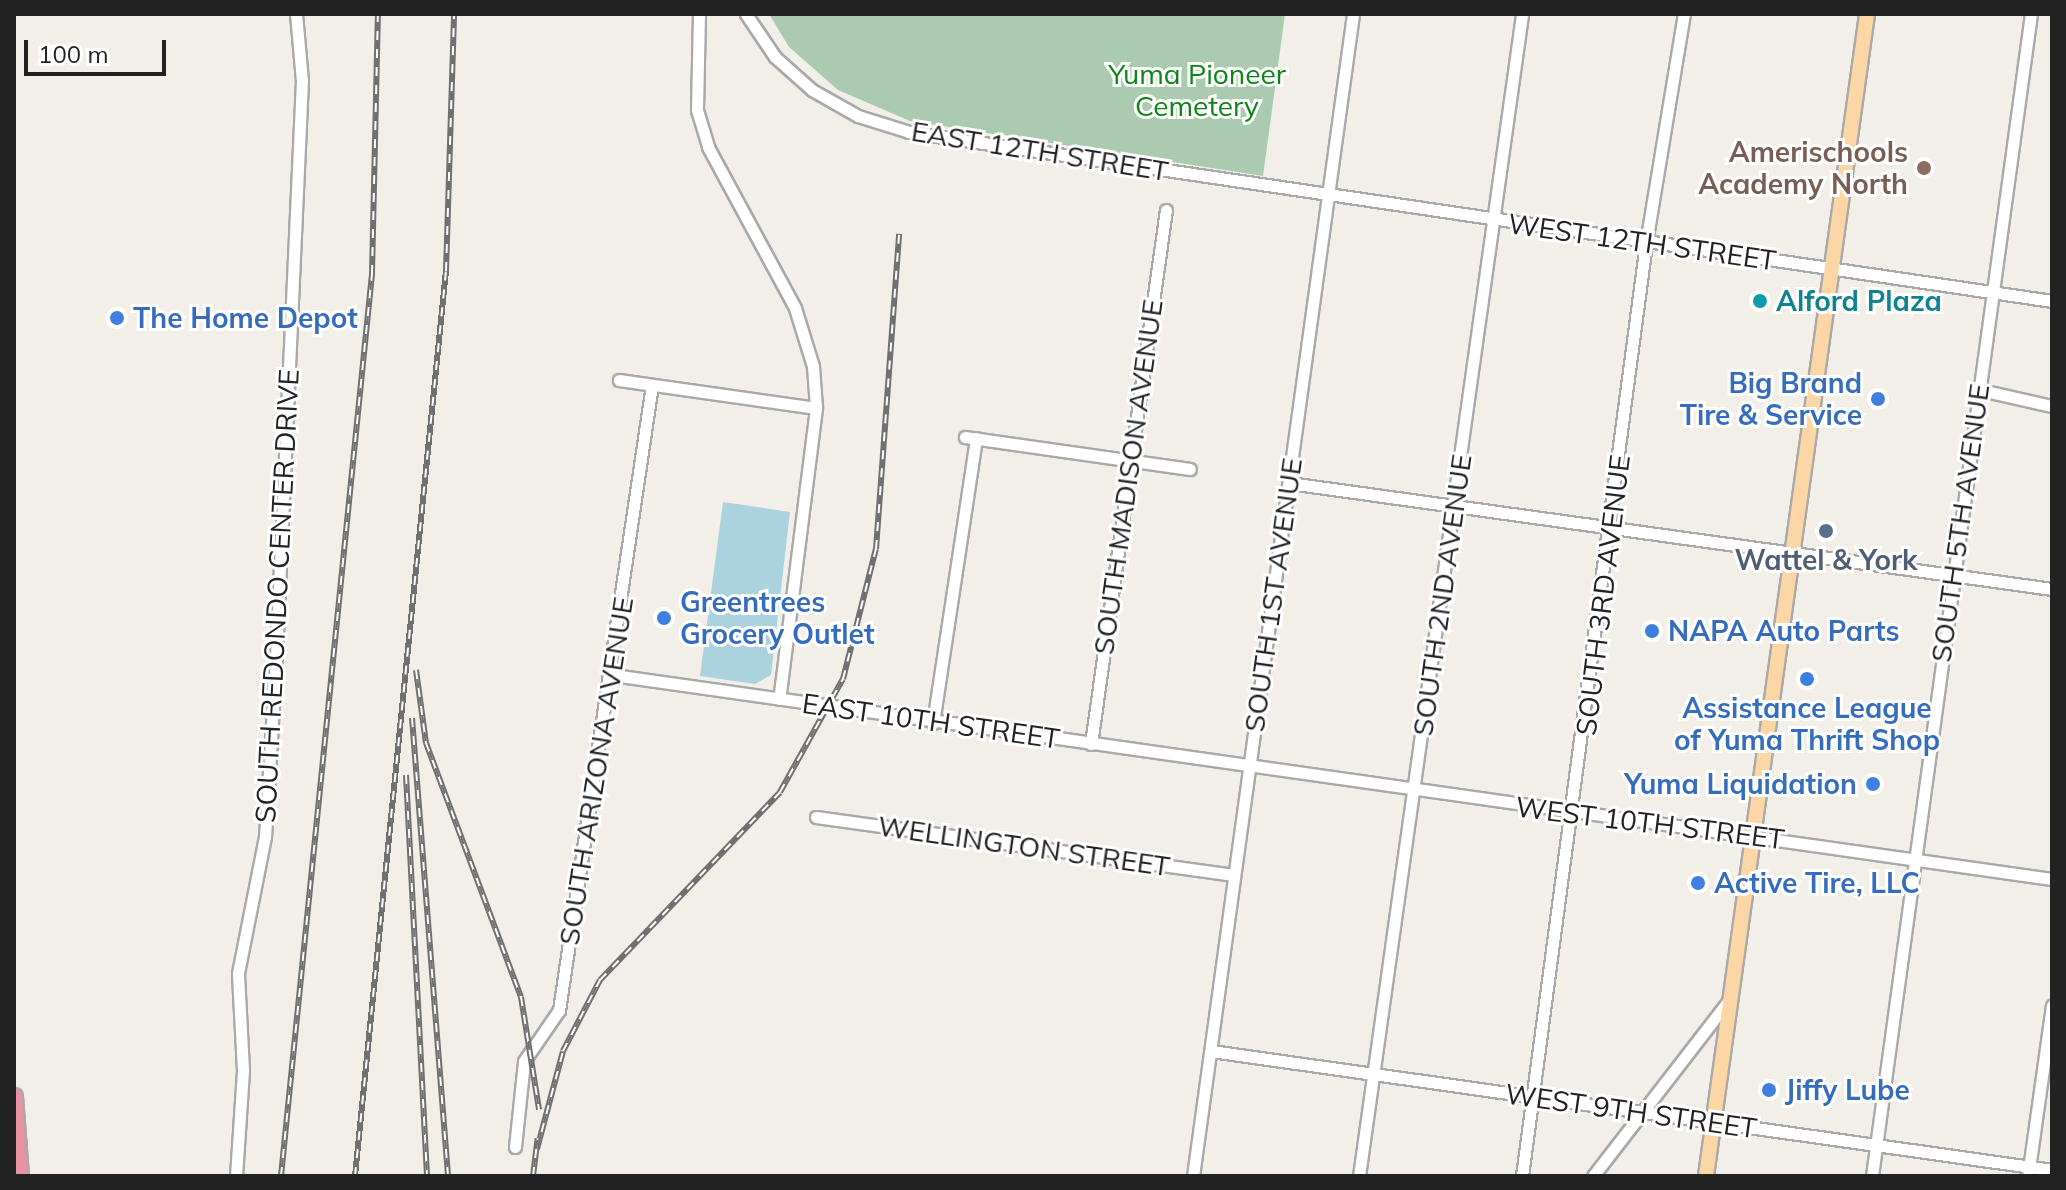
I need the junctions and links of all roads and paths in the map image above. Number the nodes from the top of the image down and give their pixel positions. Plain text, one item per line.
1 (296, 14) edge
2 (699, 14) edge
3 (746, 14) edge
4 (1353, 14) edge
5 (1522, 14) edge
6 (1684, 14) edge
7 (1867, 14) edge
8 (2031, 14) edge
9 (1327, 198) junction
10 (1166, 210) dead end
11 (1493, 221) junction
12 (1646, 243) junction
13 (1832, 269) junction
14 (1991, 292) junction
15 (2052, 301) edge
16 (619, 380) dead end
17 (652, 385) junction
18 (1977, 389) junction
19 (2052, 406) edge
20 (816, 408) junction
21 (1130, 461) junction
22 (1190, 469) dead end
23 (1289, 483) junction
24 (1455, 506) junction
25 (1612, 529) junction
26 (1792, 554) junction
27 (1951, 576) junction
28 (2052, 589) edge
29 (613, 675) junction
30 (779, 699) junction
31 (933, 723) junction
32 (1091, 744) junction
33 (1248, 768) junction
34 (1414, 792) junction
35 (1574, 814) junction
36 (816, 817) dead end
37 (1753, 836) junction
38 (1918, 860) junction
39 (1232, 875) junction
40 (2052, 879) edge
41 (1729, 1000) junction
42 (2052, 1006) edge
43 (1211, 1051) junction
44 (1373, 1074) junction
45 (14, 1097) edge
46 (1533, 1097) junction
47 (1643, 1112) junction
48 (1713, 1122) junction
49 (1878, 1146) junction
50 (515, 1147) dead end
51 (2052, 1170) edge
52 (2029, 1172) edge
53 (20, 1176) edge
54 (236, 1176) edge
55 (1193, 1176) edge
56 (1359, 1176) edge
57 (1522, 1176) edge
58 (1593, 1176) edge
59 (1706, 1176) edge
60 (1872, 1176) edge

1 - 54 street, SOUTH REDONDO CENTER DRIVE
2 - 20 street
3 - 9 street, EAST 12TH STREET
4 - 9 street, SOUTH 1ST AVENUE
5 - 11 street, SOUTH 2ND AVENUE
6 - 12 street, SOUTH 3RD AVENUE
7 - 13 main road
8 - 14 street, SOUTH 5TH AVENUE
9 - 11 street, WEST 12TH STREET
9 - 23 street, SOUTH 1ST AVENUE
10 - 21 street, SOUTH MADISON AVENUE
11 - 12 street, WEST 12TH STREET
11 - 24 street, SOUTH 2ND AVENUE
12 - 13 street, WEST 12TH STREET
12 - 25 street, SOUTH 3RD AVENUE
13 - 14 street, WEST 12TH STREET
13 - 26 main road
14 - 15 street, WEST 12TH STREET
14 - 18 street, SOUTH 5TH AVENUE
16 - 17 street
17 - 20 street
17 - 29 street, SOUTH ARIZONA AVENUE
18 - 19 street
18 - 27 street, SOUTH 5TH AVENUE
20 - 30 street
21 - 22 street
21 - 31 street
21 - 32 street, SOUTH MADISON AVENUE
23 - 24 street
23 - 33 street, SOUTH 1ST AVENUE
24 - 25 street
24 - 34 street, SOUTH 2ND AVENUE
25 - 26 street
25 - 35 street, SOUTH 3RD AVENUE
26 - 27 street
26 - 37 main road
27 - 28 street
27 - 38 street, SOUTH 5TH AVENUE
29 - 30 street, EAST 10TH STREET
29 - 50 street, SOUTH ARIZONA AVENUE
30 - 31 street, EAST 10TH STREET
31 - 32 street, EAST 10TH STREET
32 - 33 street, EAST 10TH STREET
33 - 34 street, WEST 10TH STREET
33 - 39 street, SOUTH 1ST AVENUE
34 - 35 street, WEST 10TH STREET
34 - 44 street, SOUTH 2ND AVENUE
35 - 37 street, WEST 10TH STREET
35 - 46 street, SOUTH 3RD AVENUE
36 - 39 street, WELLINGTON STREET
37 - 38 street, WEST 10TH STREET
37 - 41 main road
38 - 40 street, WEST 10TH STREET
38 - 49 street, SOUTH 5TH AVENUE
39 - 43 street, SOUTH 1ST AVENUE
41 - 47 street
41 - 48 main road
42 - 52 street
43 - 44 street, WEST 9TH STREET
43 - 55 street, SOUTH 1ST AVENUE
44 - 46 street, WEST 9TH STREET
44 - 56 street, SOUTH 2ND AVENUE
45 - 53 highway
46 - 47 street, WEST 9TH STREET
46 - 57 street, SOUTH 3RD AVENUE
47 - 48 street, WEST 9TH STREET
47 - 58 street
48 - 49 street, WEST 9TH STREET
48 - 59 main road
49 - 52 street, WEST 9TH STREET
49 - 60 street, SOUTH 5TH AVENUE
51 - 52 street, WEST 9TH STREET

